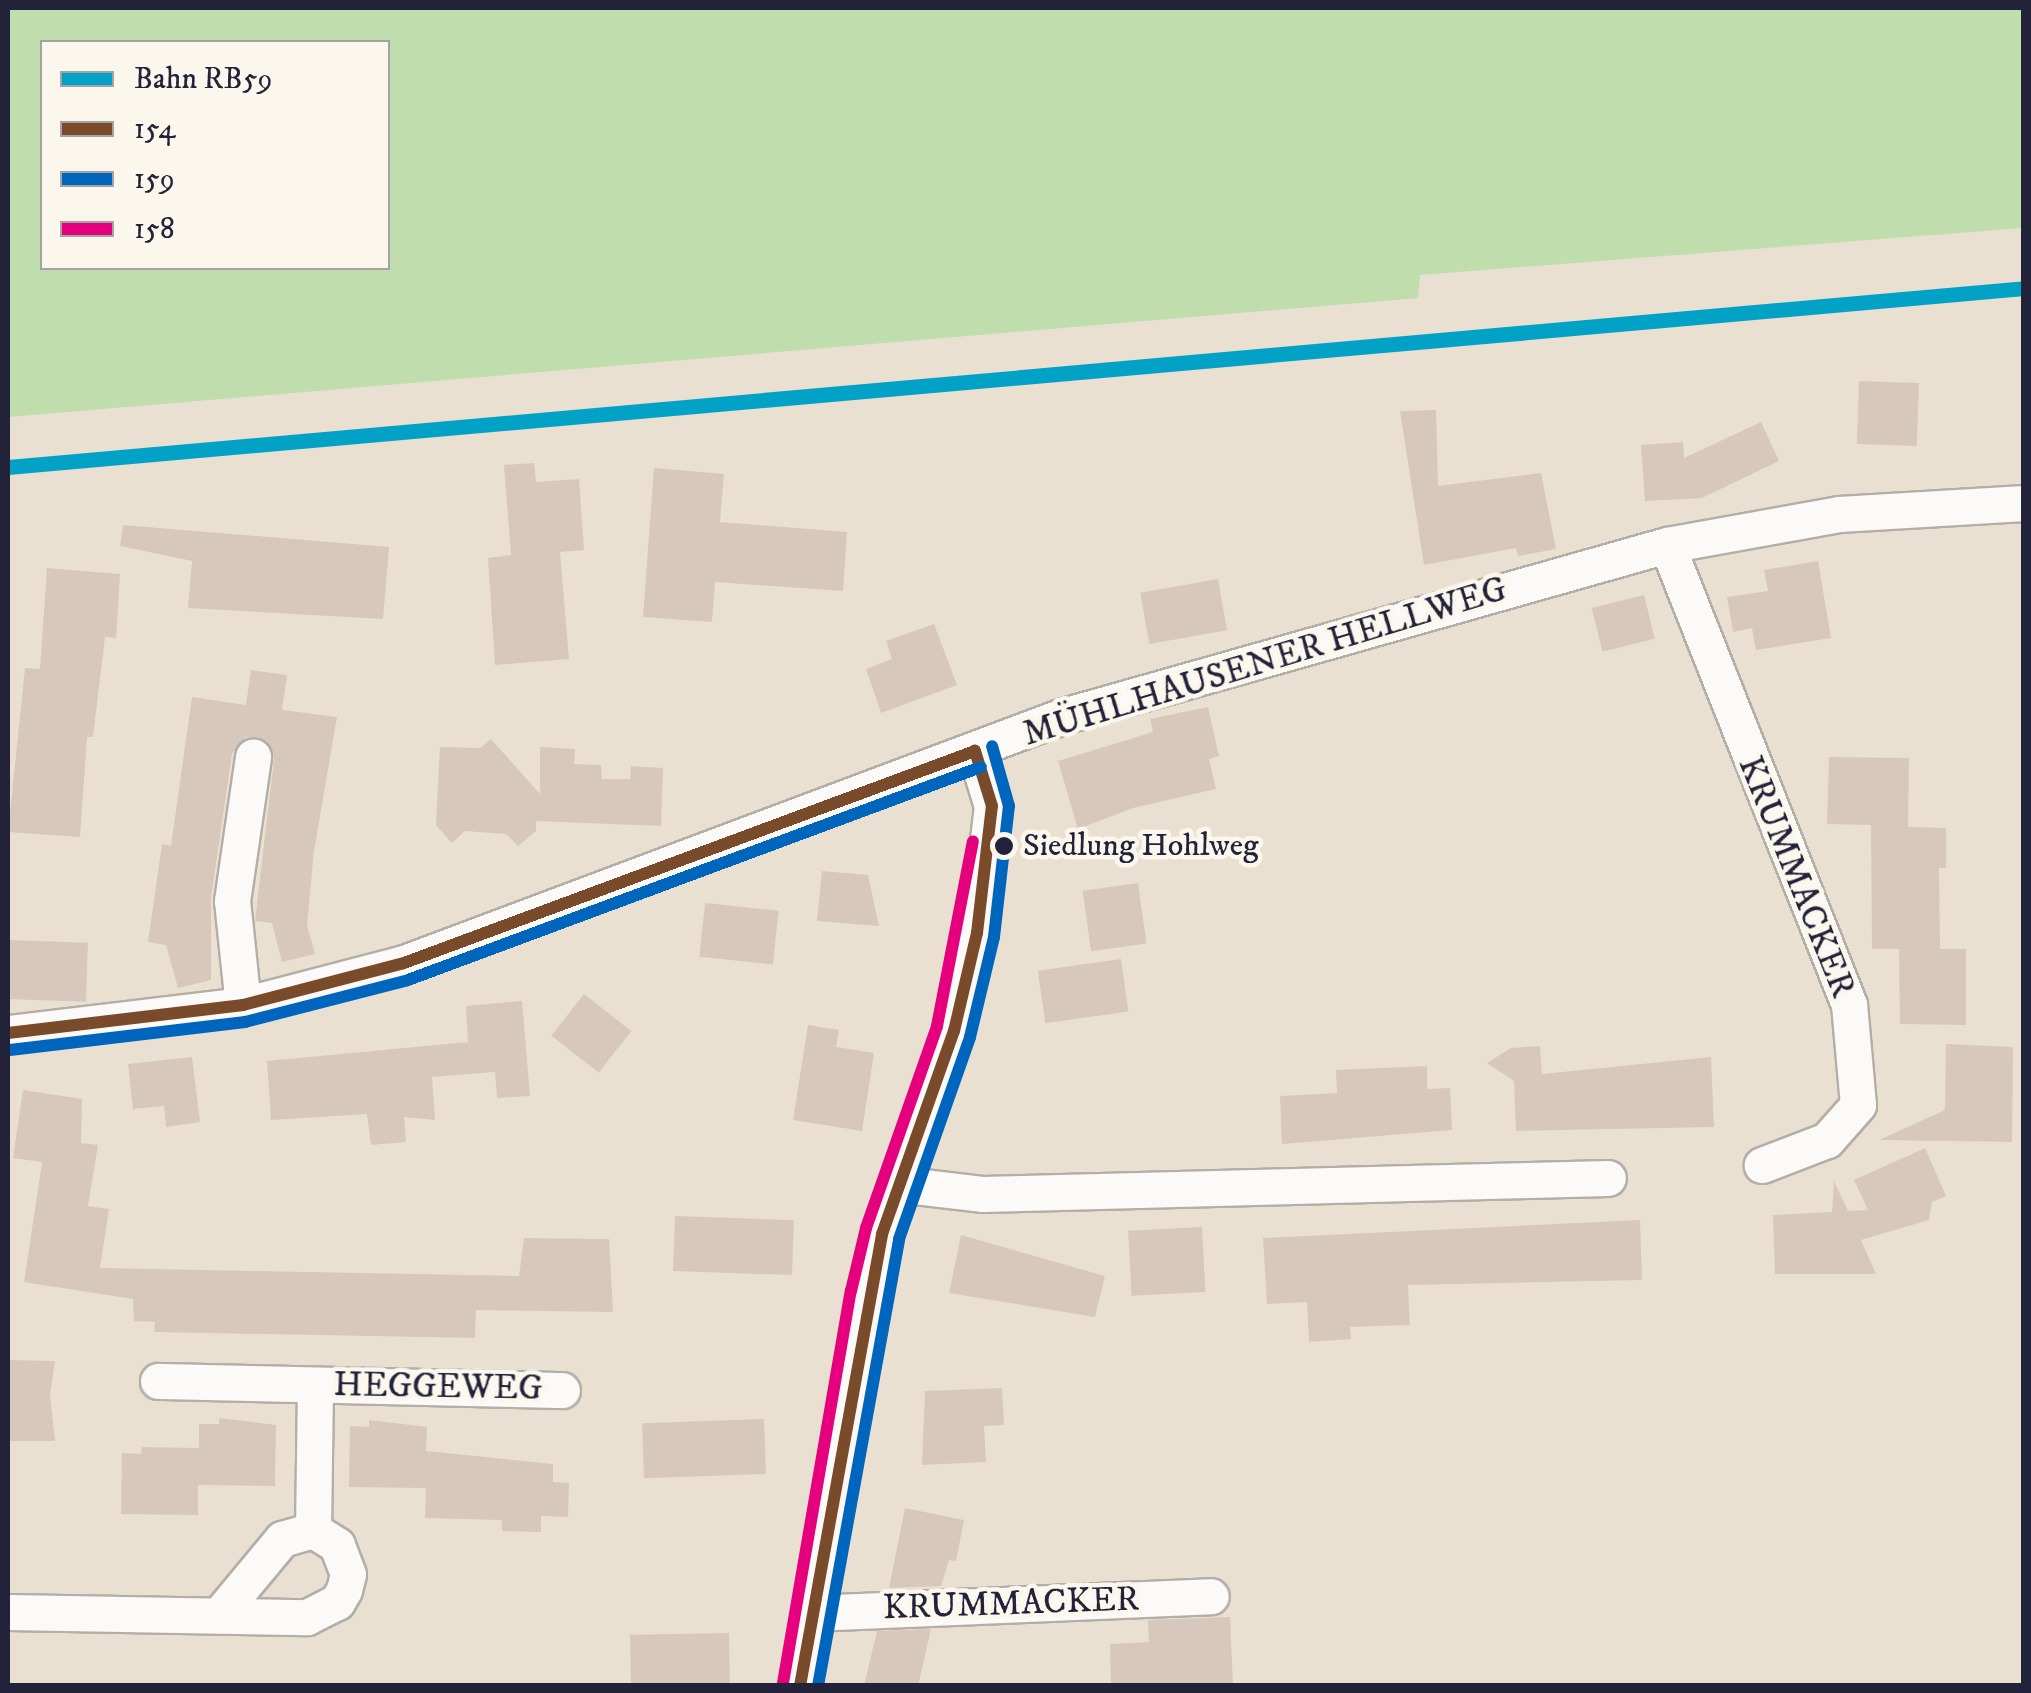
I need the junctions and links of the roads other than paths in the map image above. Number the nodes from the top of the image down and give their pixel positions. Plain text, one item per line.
1 (2024, 503) edge
2 (1666, 545) junction
3 (975, 752) junction
4 (253, 757) dead end
5 (243, 1005) junction
6 (8, 1034) edge
7 (1762, 1166) dead end
8 (1608, 1178) dead end
9 (898, 1184) junction
10 (158, 1381) dead end
11 (314, 1385) junction
12 (562, 1390) dead end
13 (313, 1530) junction
14 (1210, 1596) dead end
15 (8, 1612) edge
16 (811, 1613) junction
17 (219, 1615) junction
18 (800, 1686) edge

1 - 2 street, MÜHLHAUSENER HELLWEG
2 - 3 street, MÜHLHAUSENER HELLWEG
2 - 7 street, KRUMMACKER
3 - 5 street, MÜHLHAUSENER HELLWEG
3 - 9 street
4 - 5 street
5 - 6 street, MÜHLHAUSENER HELLWEG
8 - 9 street
9 - 16 street
10 - 11 street, HEGGEWEG
11 - 12 street, HEGGEWEG
11 - 13 street, HEGGEWEG
13 - 17 street
13 - 17 street
14 - 16 street, KRUMMACKER
15 - 17 street
16 - 18 street

